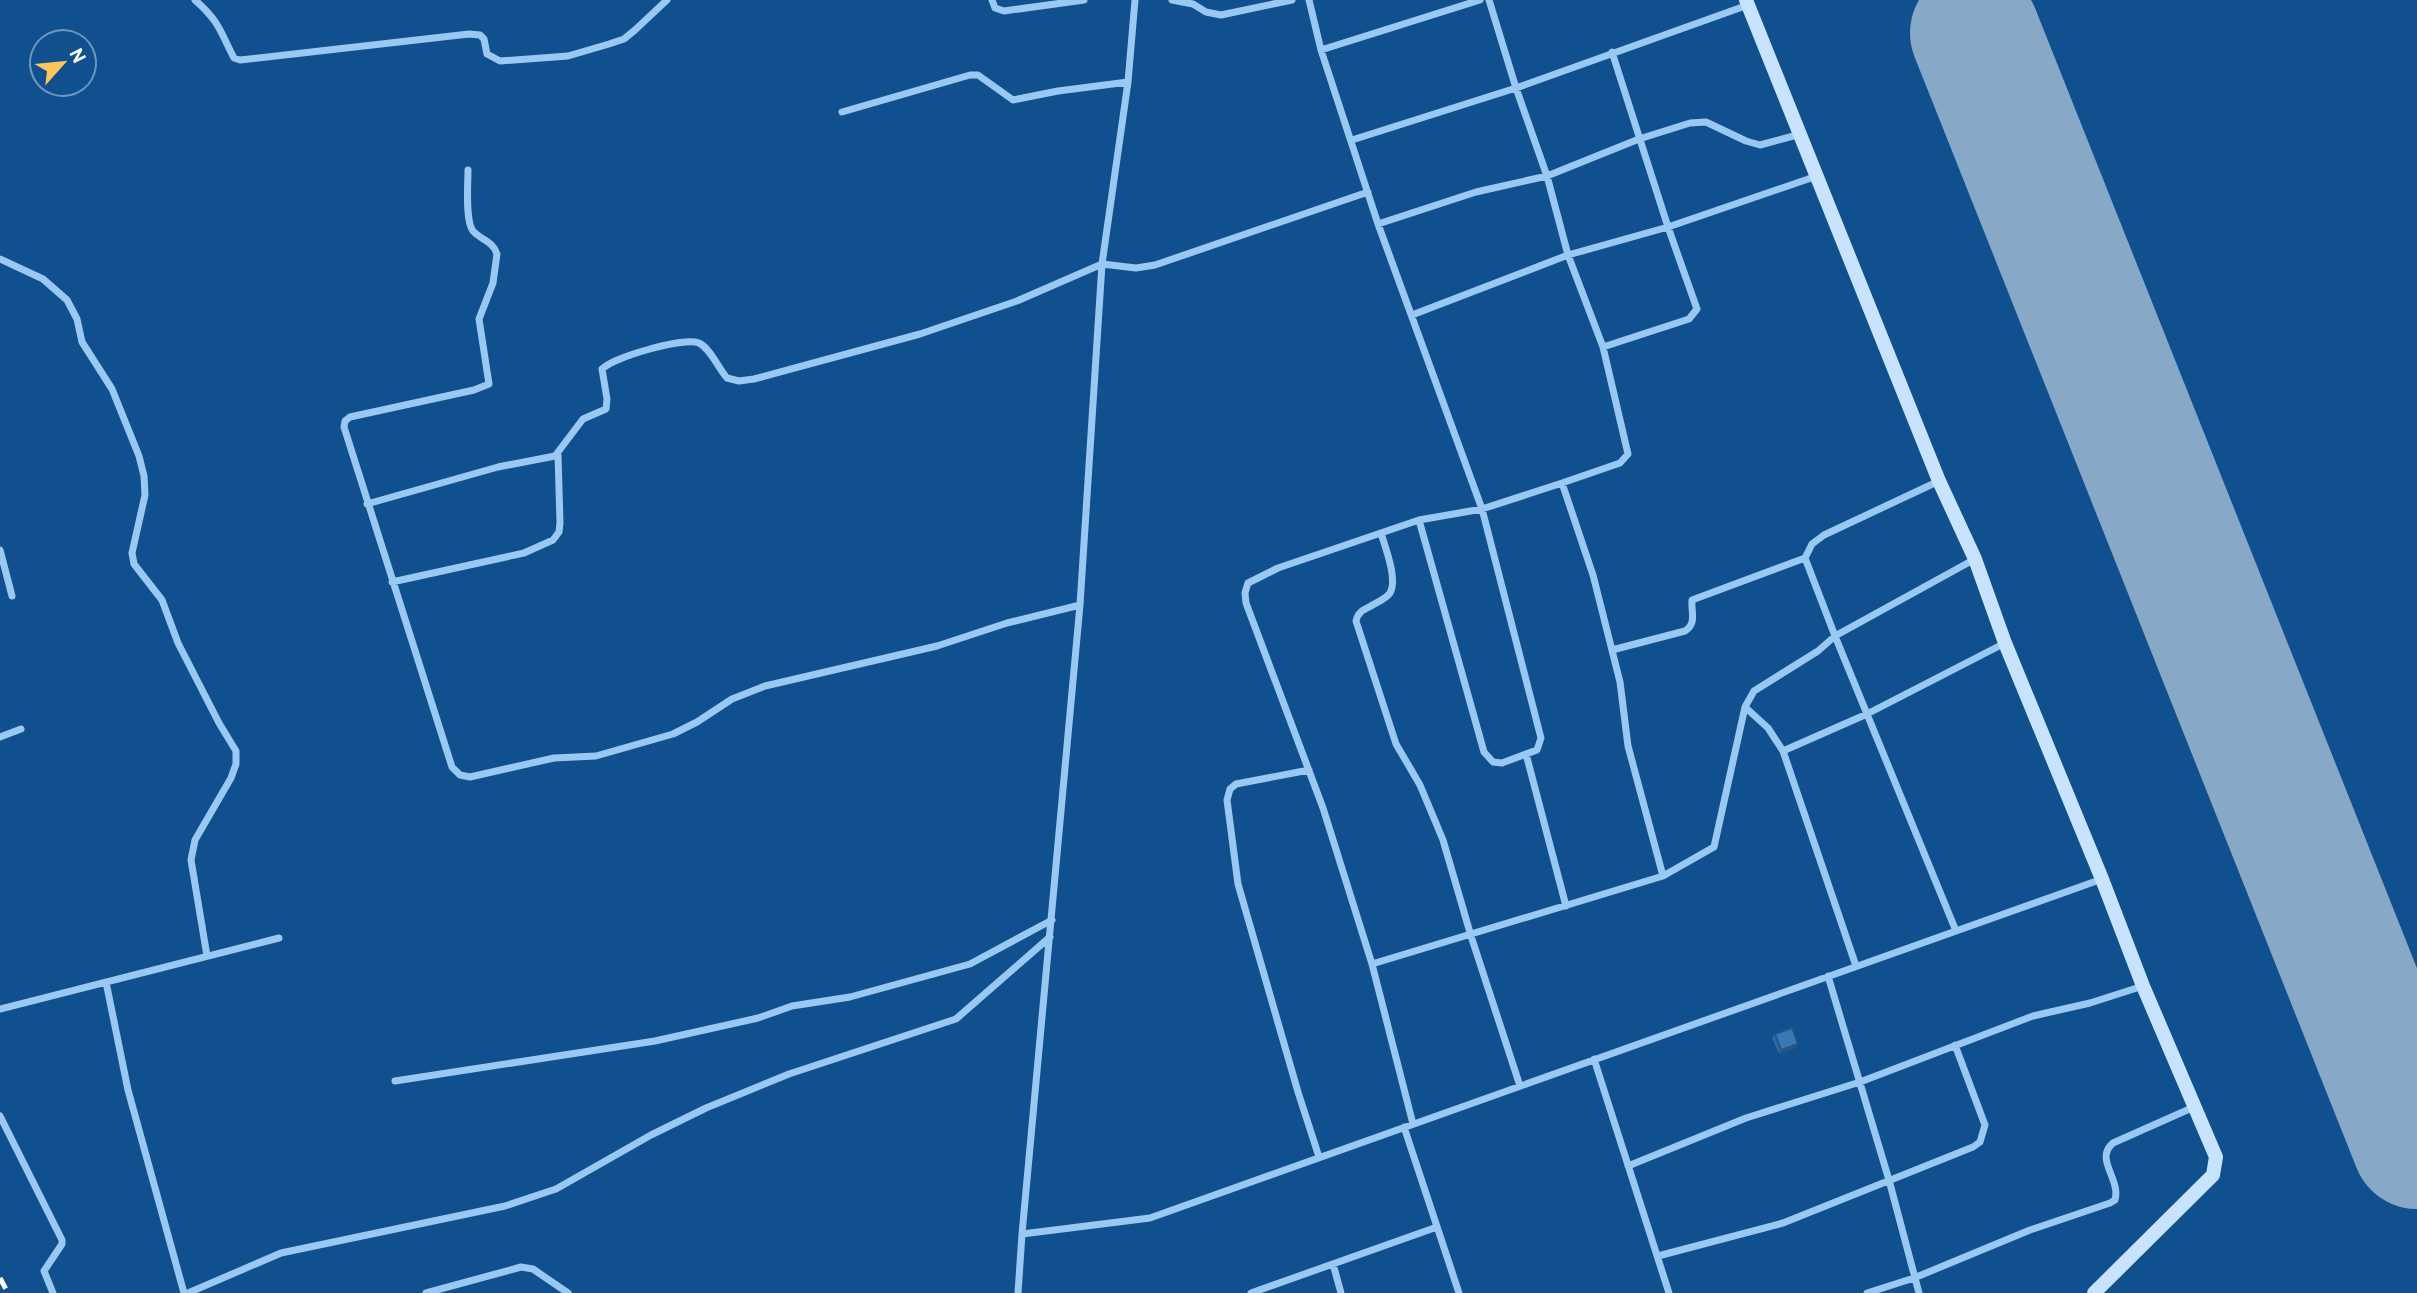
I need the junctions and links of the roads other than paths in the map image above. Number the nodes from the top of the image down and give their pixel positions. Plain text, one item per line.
1 (195, 0) edge
2 (667, 0) edge
3 (992, 0) edge
4 (1084, 0) edge
5 (1135, 0) edge
6 (1172, 0) edge
7 (1292, 0) edge
8 (1309, 0) edge
9 (1480, 0) edge
10 (1489, 0) edge
11 (1747, 2) edge
12 (1321, 50) junction
13 (1612, 52) junction
14 (1128, 82) junction
15 (1516, 88) junction
16 (842, 112) dead end
17 (1801, 134) junction
18 (1639, 139) junction
19 (1352, 140) junction
20 (468, 170) dead end
21 (1547, 176) junction
22 (1817, 176) junction
23 (1368, 192) junction
24 (1378, 224) junction
25 (1668, 227) junction
26 (1569, 255) junction
27 (0, 259) edge
28 (1102, 264) junction
29 (1412, 315) junction
30 (1603, 347) junction
31 (558, 454) junction
32 (1939, 481) junction
33 (1562, 483) junction
34 (367, 504) junction
35 (1482, 509) junction
36 (1419, 520) junction
37 (1381, 533) junction
38 (0, 550) edge
39 (1805, 558) junction
40 (1975, 559) junction
41 (392, 582) junction
42 (12, 596) dead end
43 (1080, 605) junction
44 (1835, 636) junction
45 (2006, 643) junction
46 (1612, 650) junction
47 (1745, 707) junction
48 (1867, 714) junction
49 (21, 729) dead end
50 (0, 737) edge
51 (1783, 751) junction
52 (1526, 754) junction
53 (1308, 770) junction
54 (1663, 876) junction
55 (2102, 879) junction
56 (1566, 906) junction
57 (1052, 920) junction
58 (1956, 931) junction
59 (1471, 936) junction
60 (1050, 937) junction
61 (279, 938) dead end
62 (207, 956) junction
63 (1372, 964) junction
64 (1856, 967) junction
65 (1828, 976) junction
66 (106, 982) junction
67 (2143, 986) junction
68 (0, 1009) edge
69 (1955, 1045) junction
70 (1594, 1059) junction
71 (395, 1081) dead end
72 (1860, 1082) junction
73 (1520, 1086) junction
74 (2194, 1107) junction
75 (0, 1116) edge
76 (1413, 1124) junction
77 (1404, 1127) junction
78 (1319, 1157) junction
79 (1628, 1166) junction
80 (1889, 1180) junction
81 (1437, 1227) junction
82 (1022, 1234) junction
83 (1658, 1256) junction
84 (1333, 1264) junction
85 (1914, 1278) junction
86 (53, 1293) edge
87 (186, 1293) edge
88 (426, 1293) edge
89 (568, 1293) edge
90 (1018, 1293) edge
91 (1251, 1293) edge
92 (1341, 1293) edge
93 (1459, 1293) edge
94 (1669, 1293) edge
95 (1867, 1293) edge
96 (1919, 1293) edge
97 (2094, 1293) edge

1 - 2 street
3 - 4 street
5 - 14 street
6 - 7 street
8 - 12 street
9 - 12 street
10 - 15 street
11 - 13 street
11 - 17 street
12 - 19 street
13 - 15 street
13 - 18 street
14 - 16 street
14 - 28 street
15 - 19 street
15 - 21 street
17 - 18 street
17 - 22 street
18 - 21 street
18 - 25 street
19 - 23 street
20 - 34 street
21 - 24 street
21 - 26 street
22 - 25 street
22 - 32 street
23 - 24 street
23 - 28 street
24 - 29 street
25 - 26 street
25 - 30 street
26 - 29 street
26 - 30 street
27 - 62 street
28 - 31 street
28 - 43 street
29 - 35 street
30 - 33 street
31 - 34 street
31 - 41 street
32 - 39 street
32 - 40 street
33 - 35 street
33 - 46 street
34 - 41 street
35 - 36 street
35 - 52 street
36 - 37 street
36 - 52 street
37 - 53 street
37 - 59 street
38 - 42 street
39 - 44 street
39 - 46 street
40 - 44 street
40 - 45 street
41 - 43 street
43 - 57 street
44 - 47 street
44 - 48 street
45 - 48 street
45 - 55 street
46 - 54 street
47 - 51 street
47 - 54 street
48 - 51 street
48 - 58 street
49 - 50 street
51 - 64 street
52 - 56 street
53 - 63 street
53 - 78 street
54 - 56 street
55 - 58 street
55 - 67 street
56 - 59 street
57 - 60 street
57 - 71 street
58 - 64 street
59 - 63 street
59 - 73 street
60 - 82 street
60 - 87 street
61 - 62 street
62 - 66 street
63 - 76 street
64 - 65 street
65 - 70 street
65 - 72 street
66 - 68 street
66 - 87 street
67 - 69 street
67 - 74 street
69 - 72 street
69 - 80 street
70 - 73 street
70 - 79 street
72 - 79 street
72 - 80 street
73 - 76 street
74 - 85 street
74 - 97 street
75 - 86 street
76 - 77 street
77 - 78 street
77 - 81 street
78 - 82 street
79 - 83 street
80 - 83 street
80 - 85 street
81 - 84 street
81 - 93 street
82 - 90 street
83 - 94 street
84 - 91 street
84 - 92 street
85 - 95 street
85 - 96 street
88 - 89 street

